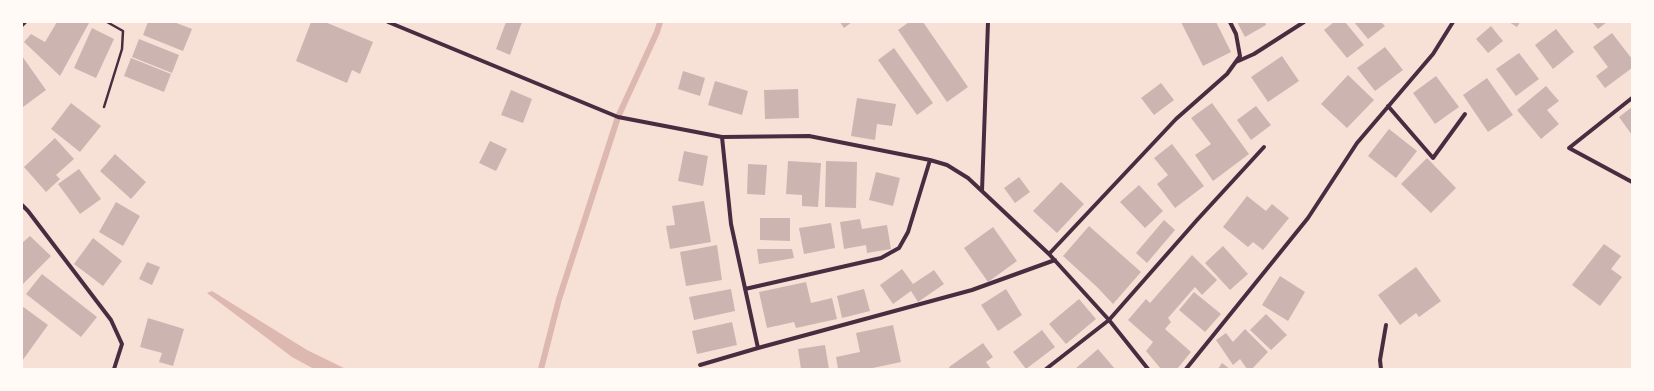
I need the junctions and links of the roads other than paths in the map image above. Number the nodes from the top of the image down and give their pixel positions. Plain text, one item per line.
1 (25, 22) edge
2 (388, 22) edge
3 (988, 22) edge
4 (1230, 22) edge
5 (1304, 22) edge
6 (1453, 22) edge
7 (22, 25) edge
8 (1236, 62) junction
9 (1632, 98) edge
10 (1388, 106) junction
11 (1465, 114) dead end
12 (722, 136) junction
13 (1264, 147) dead end
14 (930, 160) junction
15 (1632, 182) edge
16 (982, 191) junction
17 (22, 205) edge
18 (1049, 254) junction
19 (1055, 260) junction
20 (745, 289) junction
21 (1109, 320) junction
22 (1386, 324) dead end
23 (758, 348) junction
24 (700, 365) dead end
25 (114, 369) edge
26 (1046, 369) edge
27 (1148, 369) edge
28 (1186, 369) edge
29 (1381, 369) edge

1 - 7 street
2 - 12 street
3 - 16 street
4 - 8 street
5 - 8 street
6 - 10 street
8 - 18 street
9 - 15 street
10 - 11 street
10 - 28 street
12 - 14 street
12 - 20 street
13 - 21 street
14 - 16 street
14 - 20 street
16 - 18 street
17 - 25 street
18 - 19 street
19 - 21 street
19 - 23 street
20 - 23 street
21 - 26 street
21 - 27 street
22 - 29 street
23 - 24 street

